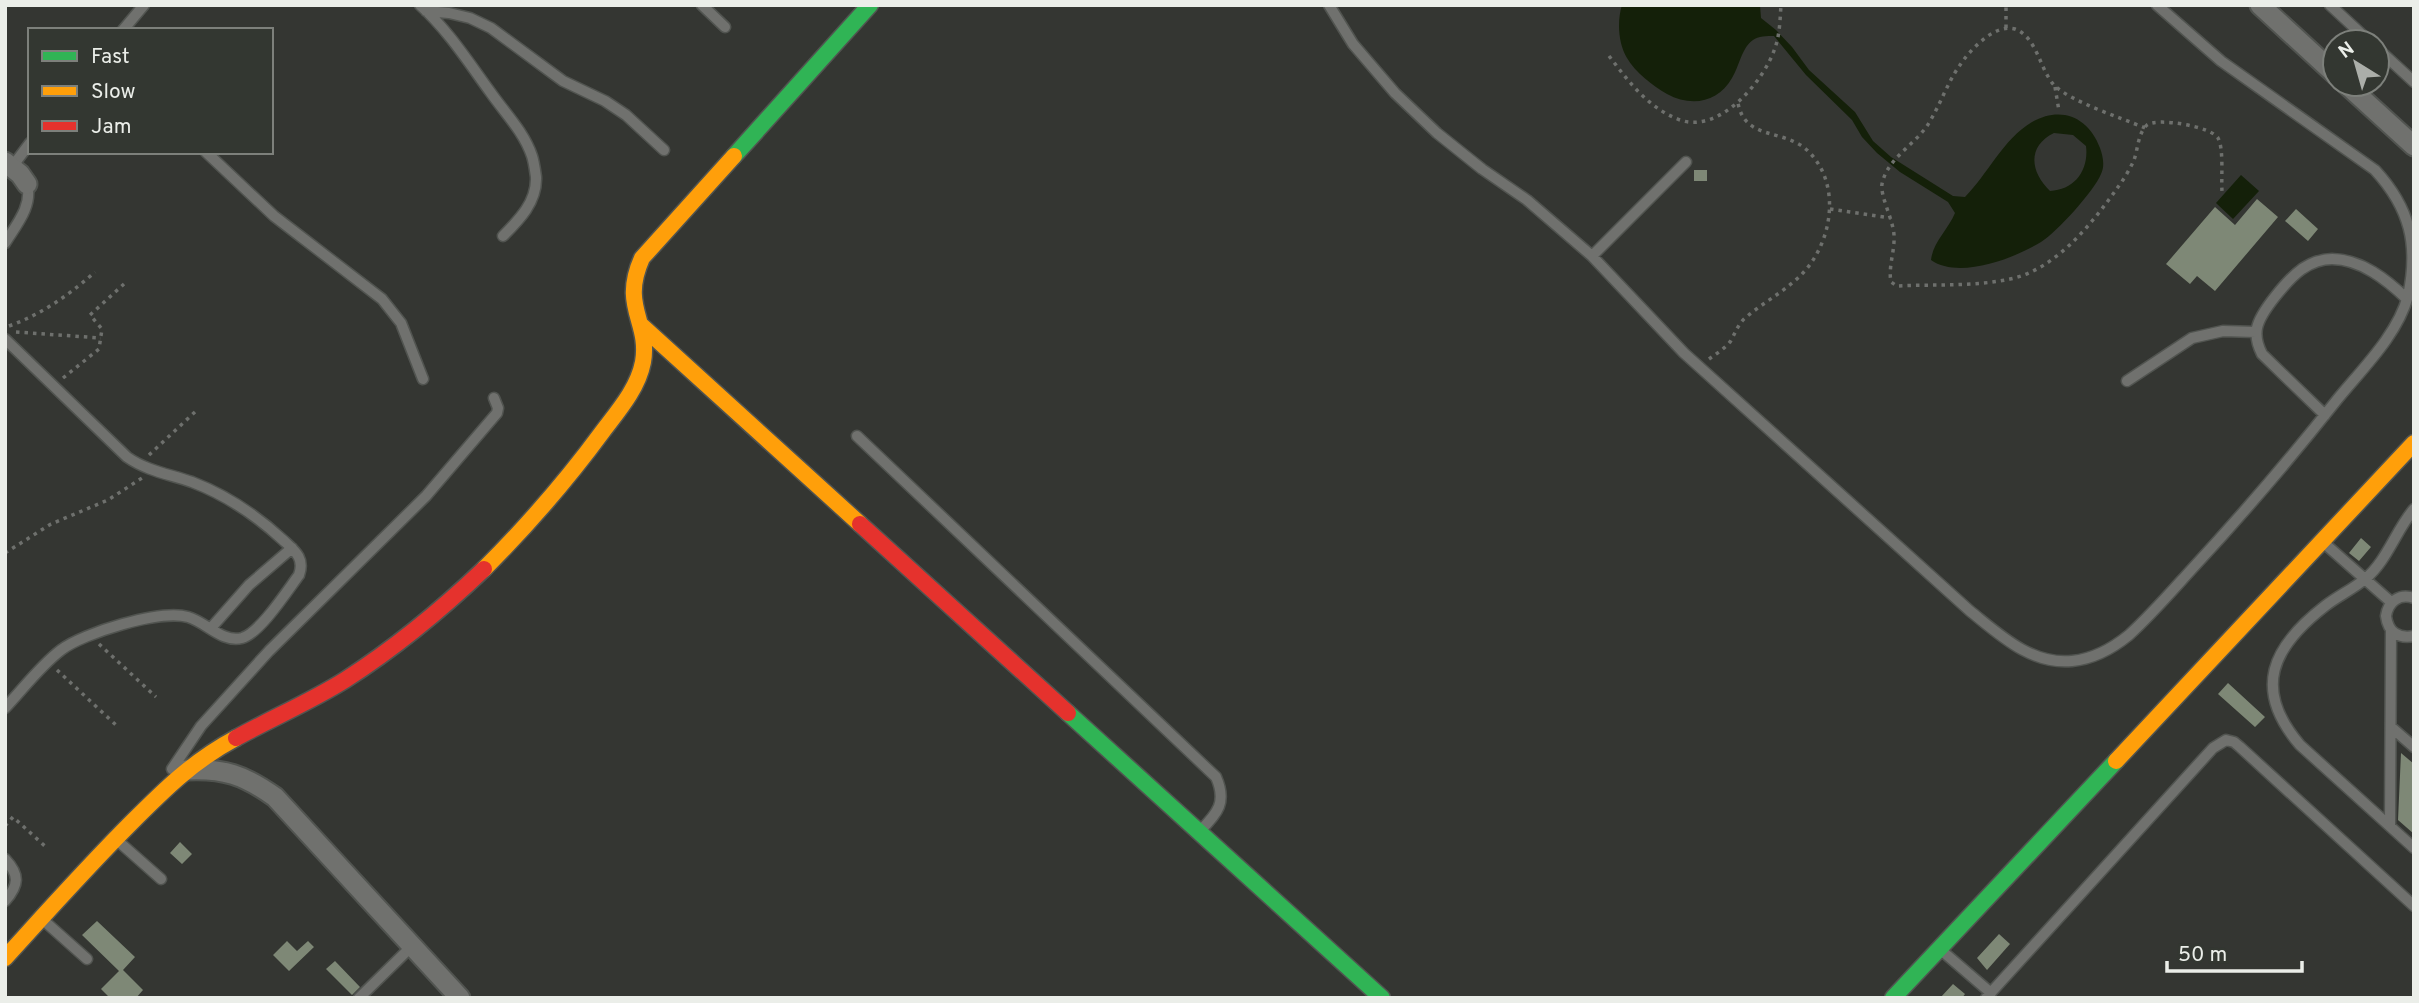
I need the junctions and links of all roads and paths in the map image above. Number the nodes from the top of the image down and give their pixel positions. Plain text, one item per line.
1 (144, 5) edge
2 (702, 5) edge
3 (870, 5) edge
4 (1329, 5) edge
5 (1781, 5) edge
6 (2006, 5) edge
7 (2157, 5) edge
8 (2260, 5) edge
9 (2330, 5) edge
10 (423, 8) edge
11 (725, 27) dead end
12 (125, 28) edge
13 (2006, 28) junction
14 (2355, 28) edge
15 (1608, 56) dead end
16 (2321, 61) edge
17 (2391, 61) edge
18 (2414, 82) edge
19 (2054, 85) junction
20 (2361, 98) edge
21 (1738, 103) junction
22 (2059, 111) dead end
23 (2145, 128) junction
24 (28, 145) edge
25 (2414, 146) edge
26 (664, 150) dead end
27 (208, 154) edge
28 (1686, 162) dead end
29 (9, 164) edge
30 (27, 184) joint
31 (2222, 191) dead end
32 (1830, 209) junction
33 (1892, 218) junction
34 (503, 236) dead end
35 (6, 237) edge
36 (1592, 256) junction
37 (95, 272) dead end
38 (124, 284) dead end
39 (2407, 299) junction
40 (642, 326) junction
41 (5, 329) edge
42 (2256, 332) junction
43 (101, 338) junction
44 (5, 340) edge
45 (1698, 365) junction
46 (423, 379) dead end
47 (2127, 381) dead end
48 (54, 387) junction
49 (494, 398) dead end
50 (196, 411) dead end
51 (2325, 415) junction
52 (857, 436) dead end
53 (2414, 443) edge
54 (138, 465) junction
55 (152, 471) junction
56 (2414, 509) edge
57 (2321, 541) junction
58 (292, 548) junction
59 (5, 553) edge
60 (2365, 579) junction
61 (2414, 598) edge
62 (2391, 602) junction
63 (211, 628) junction
64 (2391, 631) junction
65 (90, 635) junction
66 (2414, 636) edge
67 (48, 662) junction
68 (156, 697) dead end
69 (5, 708) edge
70 (117, 726) dead end
71 (2390, 727) junction
72 (2414, 747) edge
73 (185, 770) junction
74 (157, 797) junction
75 (5, 826) edge
76 (2390, 826) junction
77 (1199, 832) junction
78 (115, 839) junction
79 (47, 848) dead end
80 (2414, 848) edge
81 (5, 859) edge
82 (161, 879) dead end
83 (5, 901) edge
84 (2414, 906) edge
85 (41, 918) junction
86 (412, 946) junction
87 (1941, 949) junction
88 (5, 958) edge
89 (87, 959) dead end
90 (1989, 995) edge
91 (359, 998) edge
92 (460, 998) edge
93 (1382, 998) edge
94 (1894, 998) edge

1 - 12 lane
2 - 11 lane
3 - 40 street
4 - 36 lane
5 - 21 path
6 - 13 path
7 - 39 lane
8 - 16 street
9 - 14 lane
10 - 26 lane
10 - 34 lane
13 - 19 path
13 - 33 path
15 - 21 path
17 - 18 lane
19 - 22 path
19 - 23 path
20 - 25 street
21 - 32 path
23 - 31 path
23 - 33 path
24 - 29 lane
27 - 46 lane
28 - 36 lane
29 - 30 street
30 - 35 lane
32 - 33 path
32 - 45 path
36 - 45 lane
37 - 41 path
38 - 43 path
39 - 42 lane
39 - 51 lane
40 - 73 street
40 - 77 street
41 - 43 path
42 - 47 lane
42 - 51 lane
43 - 48 path
44 - 48 lane
45 - 51 lane
48 - 54 lane
49 - 74 lane
50 - 54 path
52 - 77 lane
53 - 57 street
54 - 55 lane
55 - 58 lane
55 - 59 path
56 - 60 lane
57 - 60 lane
57 - 87 street
58 - 63 lane
58 - 63 lane
60 - 62 lane
60 - 76 lane
61 - 62 lane
62 - 64 lane
63 - 65 lane
64 - 66 lane
64 - 71 lane
65 - 67 lane
65 - 68 path
67 - 69 lane
67 - 70 path
71 - 72 lane
71 - 76 lane
73 - 74 street
73 - 86 street
74 - 78 street
75 - 79 path
76 - 80 lane
77 - 93 street
78 - 82 lane
78 - 85 street
81 - 83 lane
84 - 90 lane
85 - 88 street
85 - 89 lane
86 - 91 lane
86 - 92 street
87 - 90 lane
87 - 94 street

